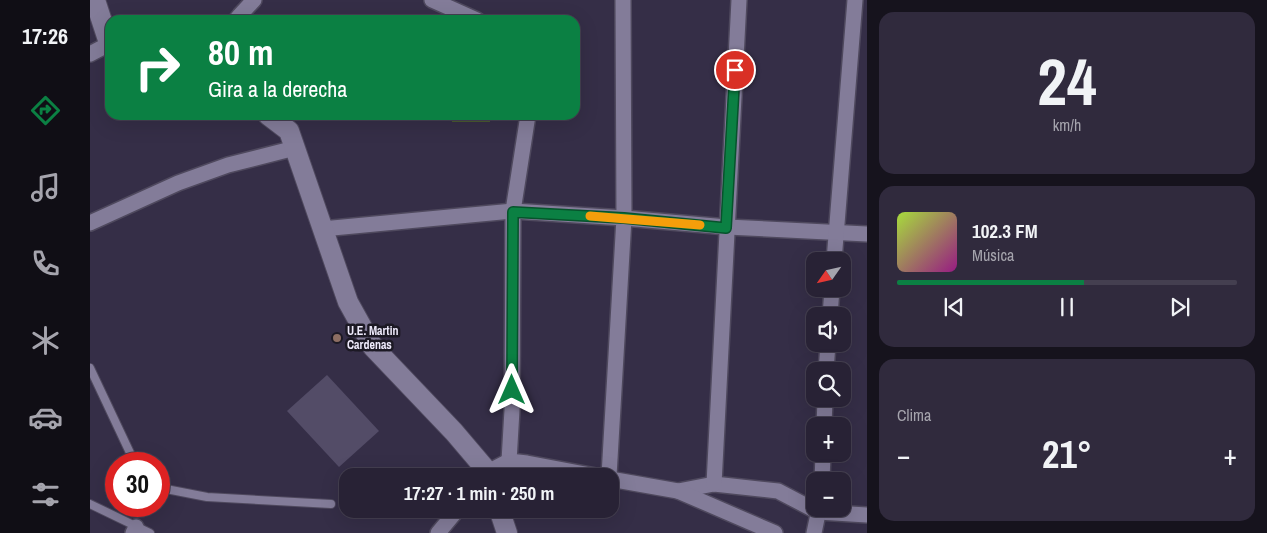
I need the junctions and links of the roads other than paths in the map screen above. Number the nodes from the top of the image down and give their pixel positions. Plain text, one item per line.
1 (95, 0) edge
2 (254, 0) edge
3 (432, 0) edge
4 (623, 0) edge
5 (739, 0) edge
6 (855, 0) edge
7 (240, 15) edge
8 (466, 15) edge
9 (105, 32) edge
10 (105, 47) edge
11 (90, 54) edge
12 (275, 120) edge
13 (527, 120) edge
14 (295, 148) junction
15 (513, 212) junction
16 (624, 218) junction
17 (90, 223) edge
18 (726, 228) junction
19 (322, 229) junction
20 (836, 233) junction
21 (867, 234) edge
22 (835, 252) edge
23 (90, 368) edge
24 (130, 452) edge
25 (509, 461) junction
26 (482, 468) edge
27 (498, 468) edge
28 (554, 468) edge
29 (611, 468) edge
30 (619, 480) edge
31 (714, 484) junction
32 (170, 490) edge
33 (678, 491) junction
34 (90, 504) edge
35 (331, 504) dead end
36 (806, 505) edge
37 (851, 514) edge
38 (867, 515) edge
39 (818, 517) edge
40 (450, 518) edge
41 (502, 518) edge
42 (140, 531) edge
43 (438, 533) edge
44 (507, 533) edge
45 (775, 533) edge
46 (814, 533) edge

1 - 9 street
2 - 7 street
3 - 8 street
4 - 16 street
5 - 18 street
6 - 20 street
10 - 11 street
12 - 14 street
13 - 15 street
14 - 17 street
14 - 19 street
15 - 16 street
15 - 19 street
15 - 25 street
16 - 18 street
16 - 29 street
18 - 20 street
18 - 31 street
19 - 26 street
20 - 21 street
20 - 22 street
23 - 24 lane
25 - 27 street
25 - 28 street
30 - 33 street
31 - 33 street
31 - 36 street
32 - 35 lane
33 - 45 street
34 - 42 lane
37 - 38 street
39 - 46 street
40 - 43 street
41 - 44 street

